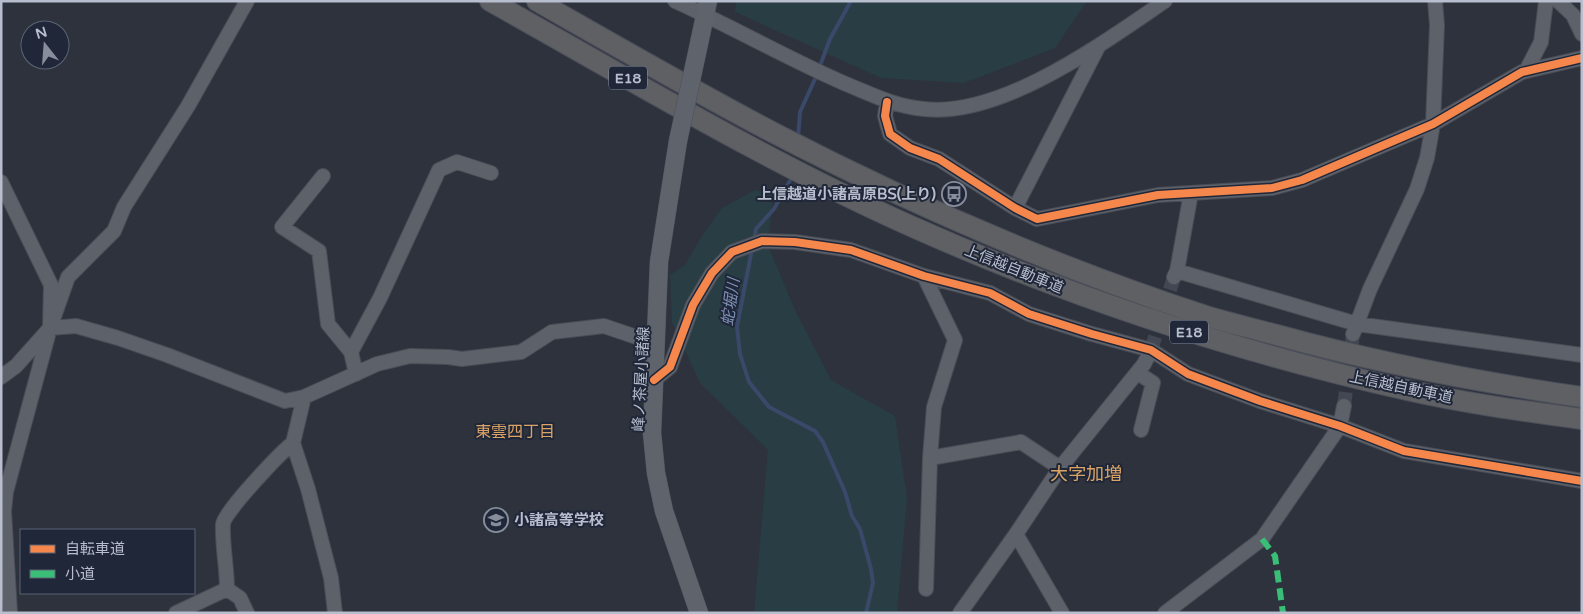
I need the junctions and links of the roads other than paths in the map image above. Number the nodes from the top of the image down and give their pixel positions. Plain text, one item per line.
1 (247, 1) edge
2 (490, 1) edge
3 (537, 1) edge
4 (675, 1) edge
5 (1165, 1) edge
6 (1435, 1) edge
7 (1546, 1) edge
8 (1558, 1) edge
9 (706, 8) edge
10 (1582, 34) edge
11 (1098, 47) junction
12 (1582, 58) edge
13 (1526, 71) junction
14 (887, 102) junction
15 (1433, 124) junction
16 (492, 173) dead end
17 (323, 176) dead end
18 (1, 182) edge
19 (1191, 193) junction
20 (1015, 208) junction
21 (924, 276) junction
22 (50, 328) junction
23 (1355, 329) junction
24 (657, 344) junction
25 (1151, 350) junction
26 (351, 352) junction
27 (1582, 355) edge
28 (1138, 373) junction
29 (356, 374) junction
30 (1, 377) edge
31 (654, 380) junction
32 (304, 397) junction
33 (1582, 398) edge
34 (1344, 406) tunnel mouth
35 (1582, 419) edge
36 (1340, 426) junction
37 (1141, 430) dead end
38 (293, 443) junction
39 (930, 458) junction
40 (1060, 468) junction
41 (1582, 481) edge
42 (1016, 534) junction
43 (226, 589) junction
44 (926, 589) dead end
45 (10, 613) edge
46 (176, 613) edge
47 (247, 613) edge
48 (335, 613) edge
49 (699, 613) edge
50 (960, 613) edge
51 (1062, 613) edge
52 (1165, 613) edge

1 - 22 street
2 - 35 highway, 上信越自動車道 / E18
3 - 33 highway, 上信越自動車道 / E18
4 - 9 street
5 - 11 street
6 - 15 street
7 - 13 street
8 - 10 street
9 - 14 street
9 - 24 main road, 峰ノ茶屋小諸線, bridge
11 - 14 street
11 - 20 street
12 - 13 street
13 - 15 street
14 - 20 street
15 - 19 street
15 - 23 street
16 - 26 street
17 - 26 street
18 - 22 street
19 - 20 street
19 - 23 street
21 - 25 street
21 - 31 street
21 - 39 street
22 - 30 street
22 - 32 street
22 - 45 street
23 - 27 street
24 - 29 street
24 - 31 main road, 峰ノ茶屋小諸線
25 - 28 street
25 - 36 street
26 - 29 street
28 - 37 street
28 - 40 street
29 - 32 street
31 - 49 main road, 峰ノ茶屋小諸線
32 - 38 street
34 - 36 street
36 - 41 street
36 - 52 street
38 - 43 street
38 - 48 street
39 - 40 street
39 - 44 street
40 - 42 street
42 - 50 street
42 - 51 street
43 - 46 street
43 - 47 street

